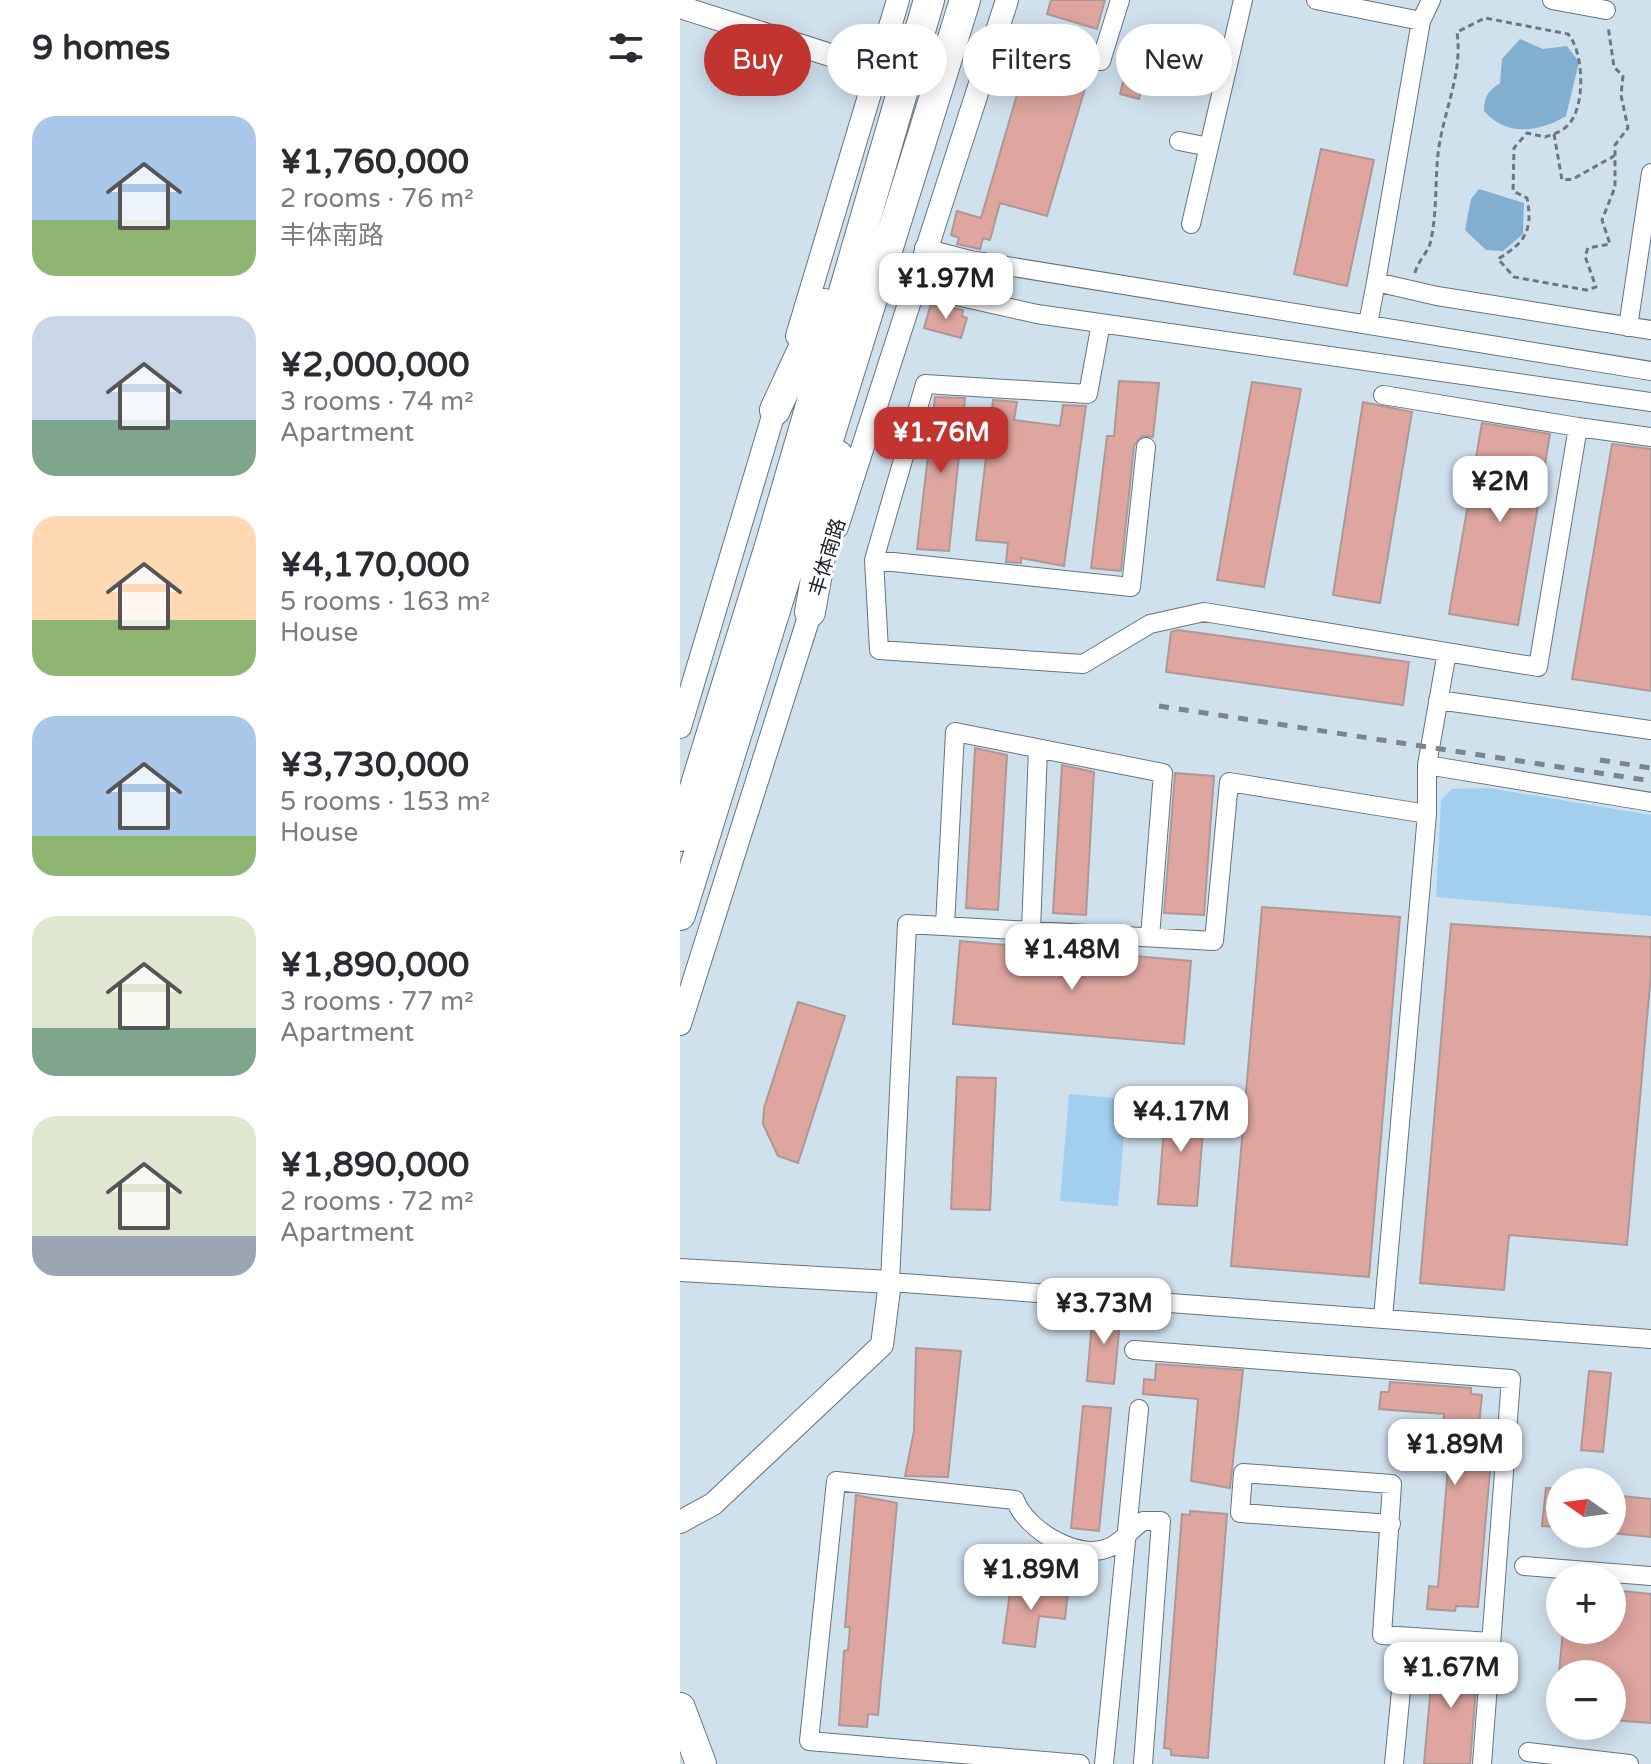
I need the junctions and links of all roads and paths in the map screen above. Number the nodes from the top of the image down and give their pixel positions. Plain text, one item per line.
1 (898, 0) edge
2 (929, 0) edge
3 (965, 0) edge
4 (1007, 0) edge
5 (1120, 0) edge
6 (1243, 0) edge
7 (1316, 0) edge
8 (1431, 0) edge
9 (1552, 0) edge
10 (680, 7) edge
11 (1606, 10) joint
12 (1421, 21) junction
13 (891, 24) edge
14 (1000, 24) edge
15 (827, 54) edge
16 (1100, 61) edge
17 (869, 96) edge
18 (975, 96) edge
19 (1554, 134) junction
20 (1179, 141) dead end
21 (1209, 147) junction
22 (1614, 156) junction
23 (1651, 173) edge
24 (866, 211) junction
25 (1191, 224) dead end
26 (924, 248) junction
27 (1376, 282) junction
28 (912, 286) junction
29 (1412, 290) junction
30 (1101, 323) junction
31 (862, 324) junction
32 (1368, 324) junction
33 (1628, 327) junction
34 (1651, 330) edge
35 (1651, 371) edge
36 (1383, 395) dead end
37 (1651, 402) edge
38 (775, 410) junction
39 (1578, 427) junction
40 (1651, 437) edge
41 (1146, 447) dead end
42 (781, 549) junction
43 (874, 560) junction
44 (810, 612) junction
45 (1447, 652) junction
46 (1438, 700) junction
47 (680, 727) edge
48 (1651, 730) edge
49 (1038, 749) junction
50 (1427, 765) junction
51 (1651, 802) edge
52 (1427, 814) junction
53 (680, 836) edge
54 (680, 915) edge
55 (945, 926) junction
56 (1031, 930) junction
57 (1150, 937) junction
58 (680, 1024) edge
59 (680, 1270) edge
60 (890, 1282) junction
61 (1383, 1318) junction
62 (1651, 1339) edge
63 (1134, 1350) dead end
64 (1139, 1409) dead end
65 (680, 1522) edge
66 (1391, 1524) junction
67 (1127, 1533) junction
68 (1524, 1566) dead end
69 (1651, 1576) edge
70 (1406, 1637) junction
71 (1491, 1642) junction
72 (680, 1708) edge
73 (1528, 1752) dead end
74 (701, 1764) edge
75 (1080, 1764) edge
76 (1104, 1764) edge
77 (1143, 1764) edge
78 (1394, 1764) edge
79 (1482, 1764) edge
80 (1629, 1764) edge

1 - 13 street
2 - 24 highway, 丰体南路
3 - 31 highway, 丰体南路
4 - 14 street, 丰体南路
5 - 16 street
6 - 21 street
7 - 12 street
8 - 12 street
9 - 11 street
10 - 15 street
11 - 22 path
12 - 27 street
17 - 38 street
18 - 26 street, 丰体南路
19 - 22 path
19 - 22 path
19 - 29 path
20 - 21 street
21 - 25 street
23 - 33 street
24 - 38 highway
24 - 42 highway, 丰体南路
26 - 28 street, 丰体南路
26 - 32 street
27 - 29 street
27 - 32 street
28 - 30 street
28 - 44 street, 丰体南路
29 - 33 street
30 - 37 street
30 - 43 street
31 - 42 highway, 丰体南路
31 - 44 highway
32 - 35 street
33 - 34 street
36 - 39 street
38 - 47 street
39 - 40 street
39 - 45 street
41 - 43 street
42 - 53 highway, 丰体南路
42 - 54 highway, 丰体南路
43 - 45 street
44 - 58 street, 丰体南路
45 - 46 street
46 - 48 street
46 - 50 street
49 - 55 street
49 - 56 street
49 - 57 street
50 - 51 street
50 - 52 street
52 - 57 street
52 - 61 street
55 - 56 street
55 - 60 street
56 - 57 street
59 - 60 street
60 - 61 street
60 - 65 street
61 - 62 street
63 - 71 street
64 - 67 street
66 - 66 street
66 - 70 street
67 - 75 street
67 - 76 street
67 - 77 street
68 - 69 street
70 - 71 street
70 - 78 street
71 - 79 street
72 - 74 highway
73 - 80 street

